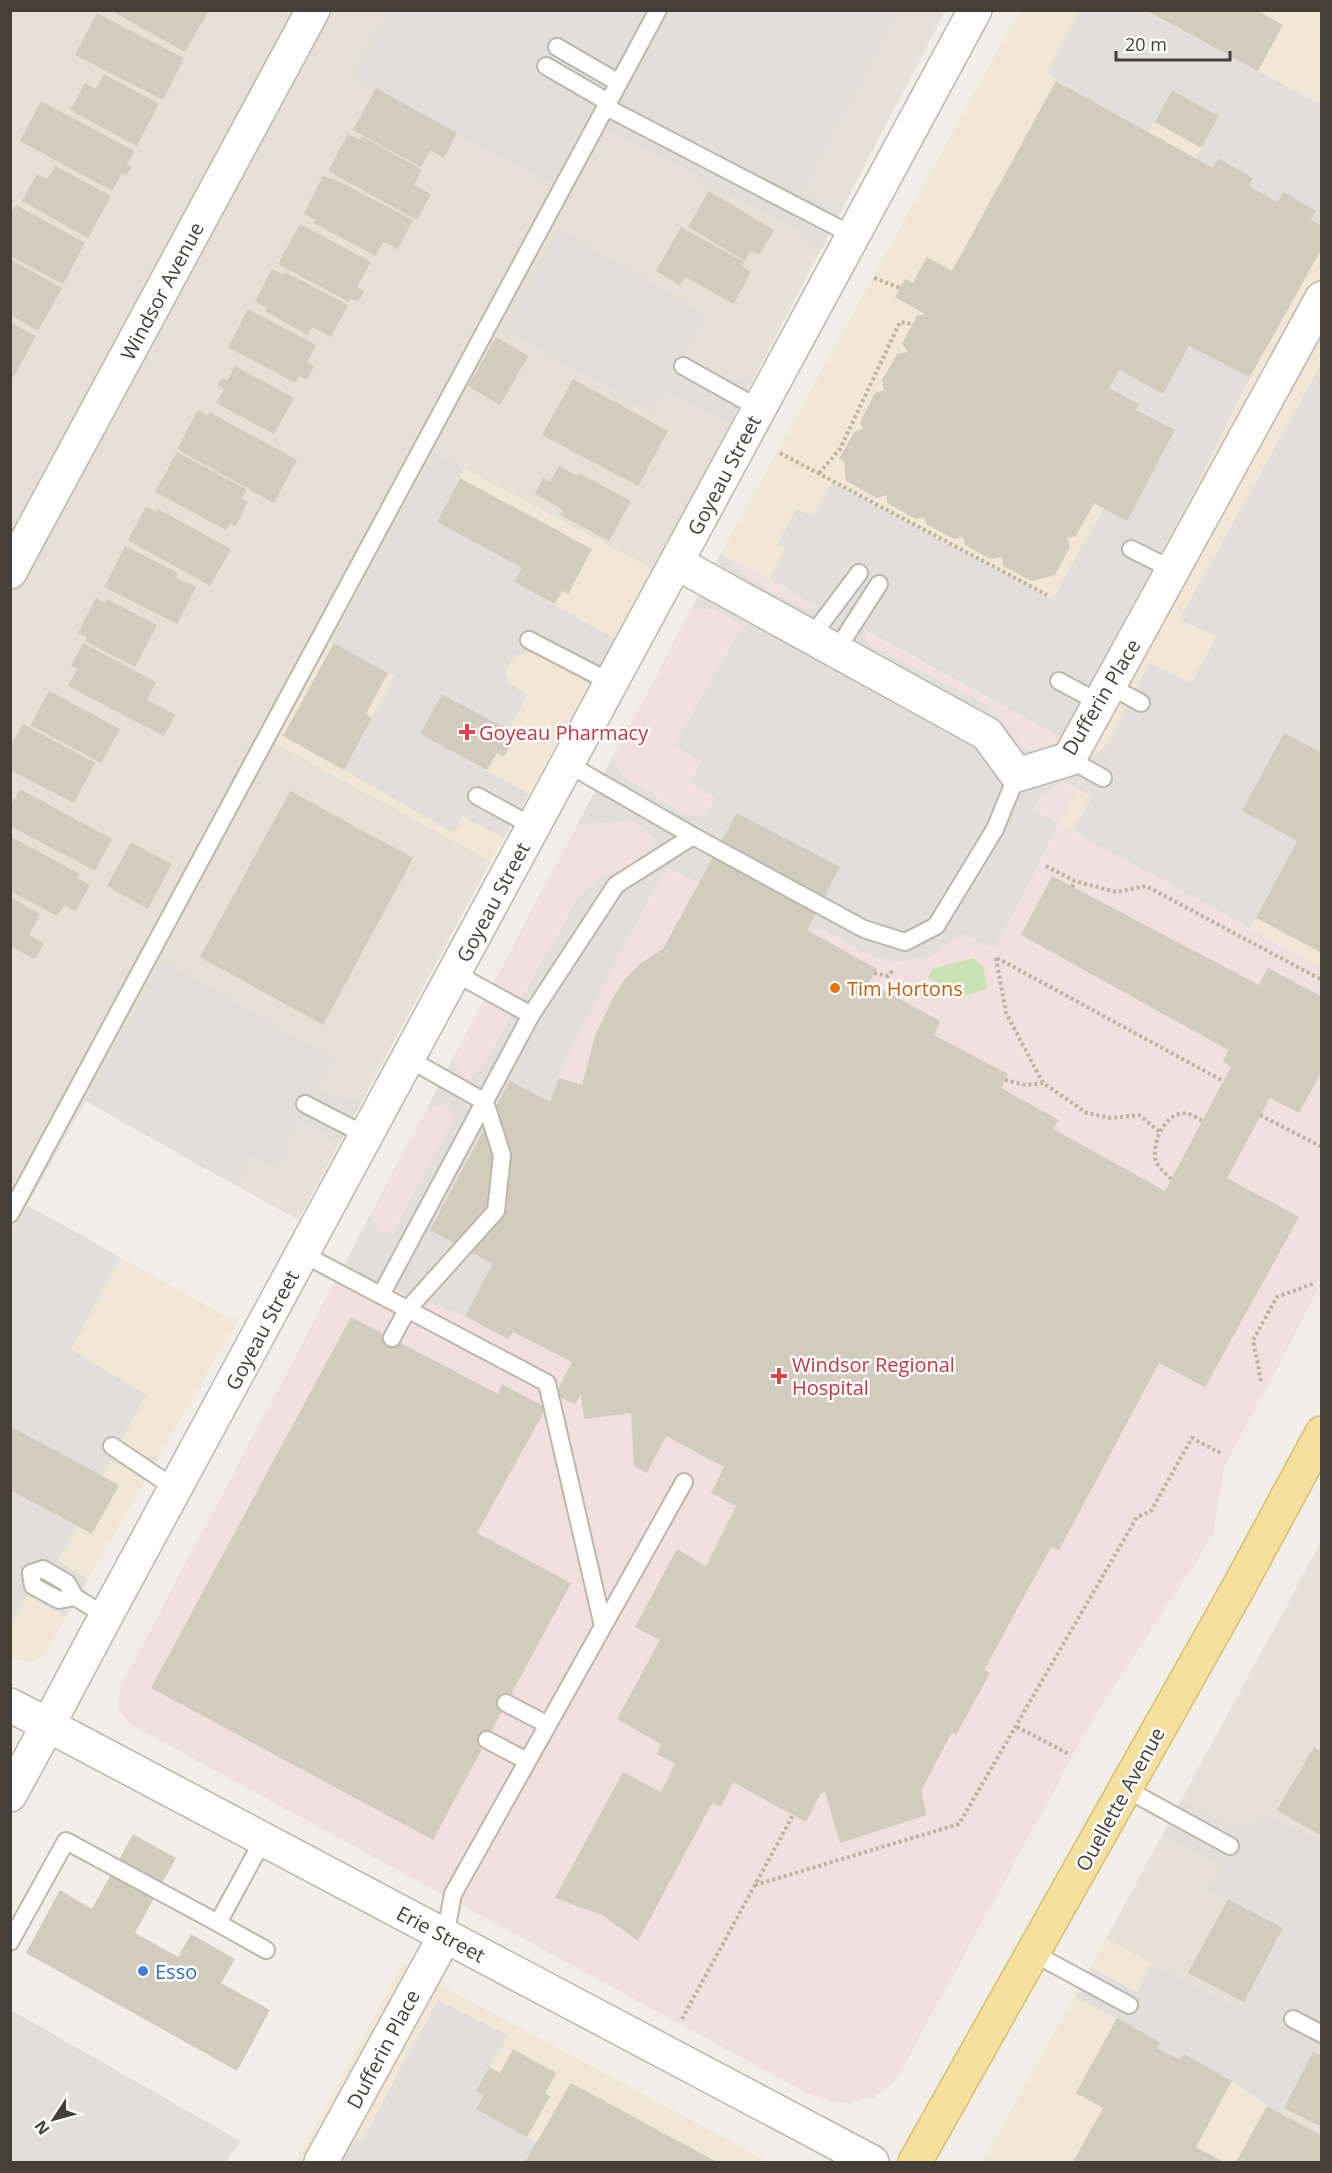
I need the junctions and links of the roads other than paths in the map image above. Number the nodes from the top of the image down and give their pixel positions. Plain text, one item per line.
1 (314, 10) edge
2 (658, 10) edge
3 (975, 10) edge
4 (557, 47) dead end
5 (546, 66) dead end
6 (619, 83) junction
7 (607, 105) junction
8 (854, 236) junction
9 (1322, 298) edge
10 (682, 366) dead end
11 (760, 409) junction
12 (1131, 549) dead end
13 (677, 563) junction
14 (1173, 570) junction
15 (10, 572) edge
16 (859, 573) dead end
17 (879, 584) dead end
18 (529, 640) dead end
19 (823, 644) junction
20 (1059, 681) dead end
21 (612, 683) junction
22 (1105, 695) junction
23 (1141, 703) dead end
24 (1069, 759) junction
25 (568, 764) junction
26 (1017, 776) junction
27 (1103, 778) dead end
28 (477, 796) dead end
29 (534, 827) junction
30 (693, 837) junction
31 (454, 973) junction
32 (531, 1015) junction
33 (409, 1059) junction
34 (485, 1102) junction
35 (305, 1104) dead end
36 (367, 1136) junction
37 (10, 1214) edge
38 (303, 1254) junction
39 (381, 1295) junction
40 (407, 1310) junction
41 (392, 1338) dead end
42 (112, 1446) dead end
43 (1318, 1448) edge
44 (684, 1482) dead end
45 (176, 1489) junction
46 (75, 1597) dead end
47 (106, 1616) junction
48 (603, 1626) junction
49 (506, 1703) dead end
50 (10, 1705) edge
51 (48, 1725) junction
52 (548, 1725) junction
53 (487, 1740) dead end
54 (527, 1761) junction
55 (1126, 1789) junction
56 (10, 1795) edge
57 (263, 1840) junction
58 (1230, 1846) dead end
59 (218, 1923) junction
60 (444, 1936) junction
61 (10, 1942) edge
62 (266, 1950) dead end
63 (1033, 1953) junction
64 (1129, 2006) dead end
65 (1293, 2019) dead end
66 (1322, 2034) edge
67 (321, 2163) edge
68 (872, 2163) edge
69 (915, 2163) edge

1 - 15 street, Windsor Avenue
2 - 6 lane
3 - 8 street, Goyeau Street
4 - 6 lane
5 - 7 lane
6 - 7 lane
7 - 8 lane
7 - 37 lane
8 - 11 street, Goyeau Street
9 - 14 street, Dufferin Place
10 - 11 lane
11 - 13 street, Goyeau Street
12 - 14 lane
13 - 19 street
13 - 21 street, Goyeau Street
14 - 22 street, Dufferin Place
16 - 19 lane
17 - 19 lane
18 - 21 lane
19 - 26 street
20 - 22 lane
21 - 25 street, Goyeau Street
22 - 23 lane
22 - 24 street, Dufferin Place
24 - 26 street, Dufferin Place
24 - 27 lane
25 - 29 street, Goyeau Street
25 - 30 lane
26 - 30 lane
28 - 29 lane
29 - 31 street, Goyeau Street
30 - 32 lane
31 - 32 lane
31 - 33 street, Goyeau Street
32 - 34 lane
33 - 34 lane
33 - 36 street, Goyeau Street
34 - 39 lane
34 - 40 lane
35 - 36 lane
36 - 38 street, Goyeau Street
38 - 39 lane
38 - 45 street, Goyeau Street
39 - 40 lane
40 - 41 lane
40 - 48 lane
42 - 45 lane
43 - 55 main road, Ouellette Avenue
44 - 48 lane
45 - 47 street, Goyeau Street
46 - 47 lane
47 - 51 street, Goyeau Street
48 - 52 lane
49 - 52 lane
50 - 51 street, Erie Street
51 - 56 street, Goyeau Street
51 - 57 street, Erie Street
52 - 54 lane
53 - 54 lane
54 - 60 lane
55 - 58 lane
55 - 63 main road, Ouellette Avenue
57 - 59 lane
57 - 60 street, Erie Street
59 - 61 lane
59 - 62 lane
60 - 67 street, Dufferin Place
60 - 68 street, Erie Street
63 - 64 lane
63 - 69 main road, Ouellette Avenue
65 - 66 lane

